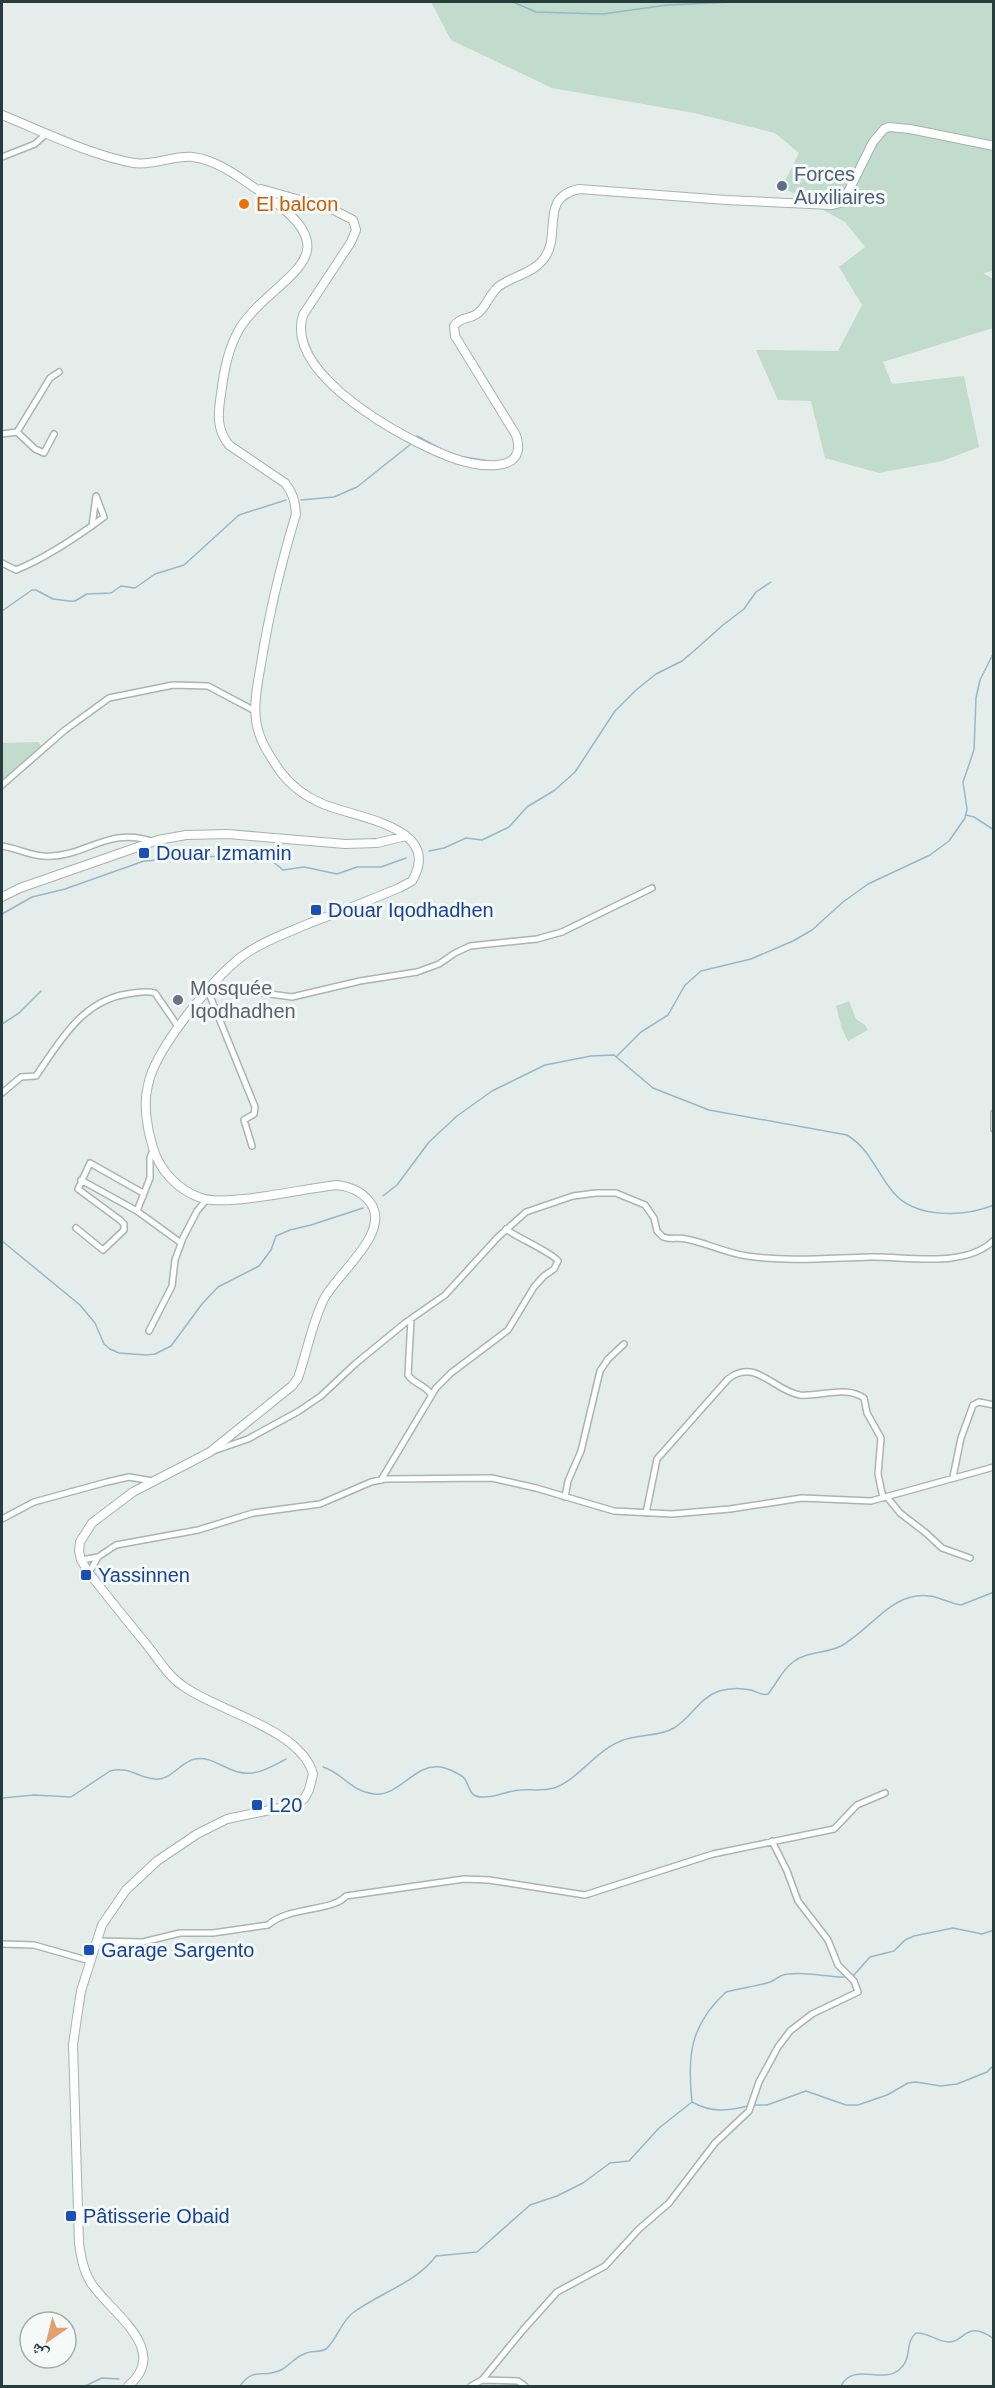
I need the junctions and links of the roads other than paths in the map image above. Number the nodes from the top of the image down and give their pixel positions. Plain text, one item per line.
1 (2, 116) edge
2 (47, 133) junction
3 (993, 146) edge
4 (2, 157) edge
5 (251, 186) junction
6 (59, 372) dead end
7 (17, 432) junction
8 (2, 434) edge
9 (54, 434) dead end
10 (92, 526) junction
11 (2, 563) edge
12 (255, 711) junction
13 (2, 785) edge
14 (406, 836) junction
15 (154, 842) junction
16 (2, 846) edge
17 (652, 888) dead end
18 (2, 897) edge
19 (210, 988) junction
20 (179, 1028) junction
21 (2, 1093) edge
22 (993, 1113) edge
23 (993, 1130) edge
24 (252, 1146) dead end
25 (153, 1150) junction
26 (81, 1180) junction
27 (143, 1193) junction
28 (207, 1199) junction
29 (136, 1211) junction
30 (76, 1228) dead end
31 (506, 1229) junction
32 (993, 1240) edge
33 (181, 1243) junction
34 (411, 1319) junction
35 (149, 1331) dead end
36 (624, 1344) dead end
37 (432, 1394) junction
38 (993, 1405) edge
39 (210, 1452) junction
40 (993, 1467) edge
41 (953, 1478) junction
42 (381, 1480) junction
43 (155, 1481) junction
44 (565, 1497) junction
45 (885, 1497) junction
46 (645, 1514) junction
47 (2, 1519) edge
48 (98, 1557) junction
49 (970, 1558) dead end
50 (81, 1560) junction
51 (89, 1573) junction
52 (885, 1792) dead end
53 (772, 1841) junction
54 (96, 1941) junction
55 (2, 1944) edge
56 (90, 1961) junction
57 (482, 2380) junction
58 (128, 2386) edge
59 (471, 2386) edge
60 (525, 2386) edge

1 - 2 street
2 - 4 street
2 - 5 street
3 - 5 street
5 - 12 street
6 - 7 street
7 - 8 street
7 - 9 street
10 - 10 street
10 - 11 street
12 - 13 street
12 - 14 street
14 - 15 street
14 - 19 street
15 - 16 street
15 - 18 street
17 - 19 street
19 - 20 street
19 - 24 street
20 - 21 street
20 - 25 street
22 - 23 street
25 - 27 street
25 - 28 street
26 - 27 street
26 - 29 street
26 - 30 street
27 - 29 street
28 - 33 street
28 - 39 street
29 - 33 street
31 - 32 street
31 - 34 street
31 - 37 street
33 - 35 street
34 - 37 street
34 - 39 street
36 - 44 street
37 - 42 street
38 - 41 street
39 - 43 street
40 - 41 street
41 - 45 street
42 - 44 street
42 - 48 street
43 - 47 street
43 - 50 street
44 - 46 street
45 - 46 street
45 - 46 street
45 - 49 street
48 - 50 street
48 - 51 street
50 - 51 street
51 - 54 street
52 - 53 street
53 - 54 street
53 - 57 street
54 - 56 street
55 - 56 street
56 - 58 street
57 - 59 street
57 - 60 street

